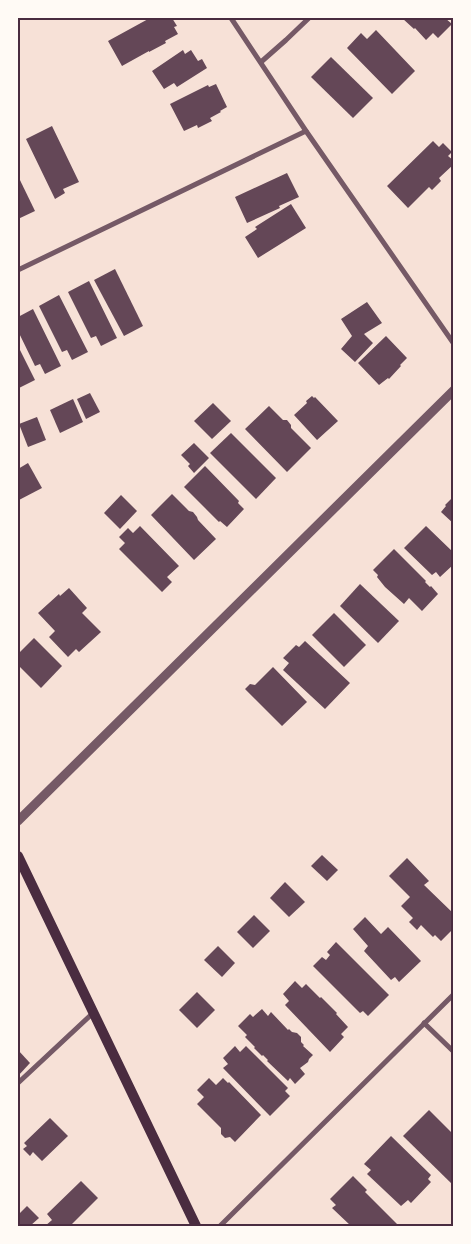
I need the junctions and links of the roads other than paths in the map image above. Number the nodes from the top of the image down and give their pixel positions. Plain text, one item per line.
1 (231, 18) edge
2 (309, 18) edge
3 (261, 62) junction
4 (306, 130) junction
5 (18, 270) edge
6 (454, 344) edge
7 (454, 390) edge
8 (18, 821) edge
9 (18, 856) edge
10 (454, 994) edge
11 (93, 1013) junction
12 (424, 1023) junction
13 (454, 1052) edge
14 (18, 1083) edge
15 (196, 1226) edge
16 (220, 1226) edge

1 - 3 street
2 - 3 street
3 - 4 street
4 - 5 street
4 - 6 street
7 - 8 street
9 - 11 main road
10 - 12 street
11 - 14 street
11 - 15 main road
12 - 13 street
12 - 16 street

